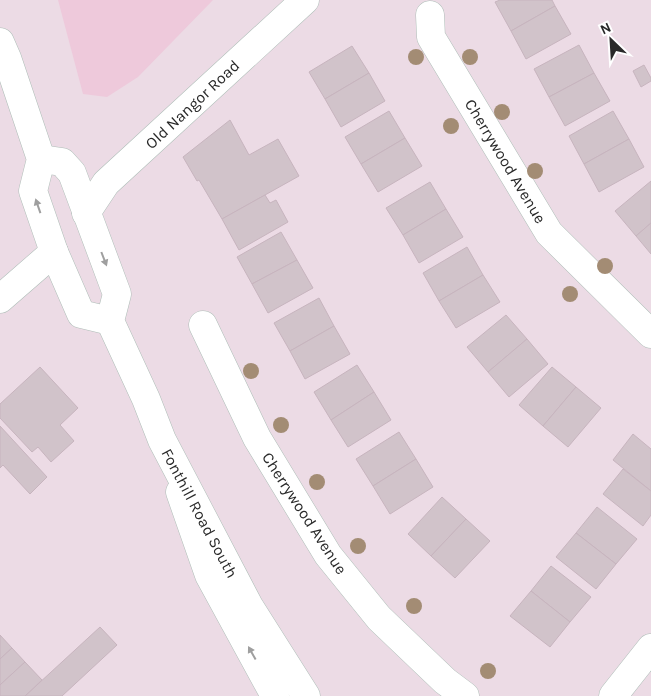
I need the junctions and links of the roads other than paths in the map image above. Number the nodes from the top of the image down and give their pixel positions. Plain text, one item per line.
1 (305, 0) edge
2 (430, 15) dead end
3 (0, 25) edge
4 (2, 50) edge
5 (41, 159) junction
6 (86, 213) junction
7 (54, 252) junction
8 (0, 299) edge
9 (110, 321) junction
10 (203, 326) dead end
11 (651, 334) edge
12 (162, 440) junction
13 (651, 648) edge
14 (275, 696) edge
15 (306, 696) edge
16 (465, 696) edge
17 (613, 696) edge

1 - 6 street, Old Nangor Road
2 - 11 street, Cherrywood Avenue
3 - 4 street
4 - 5 street
5 - 6 street
7 -> 5 street
6 -> 9 street
7 - 8 street
7 - 9 street
9 - 12 street, Fonthill Road South
10 - 16 street, Cherrywood Avenue
14 -> 12 street
12 - 15 street, Fonthill Road South
13 - 17 street

